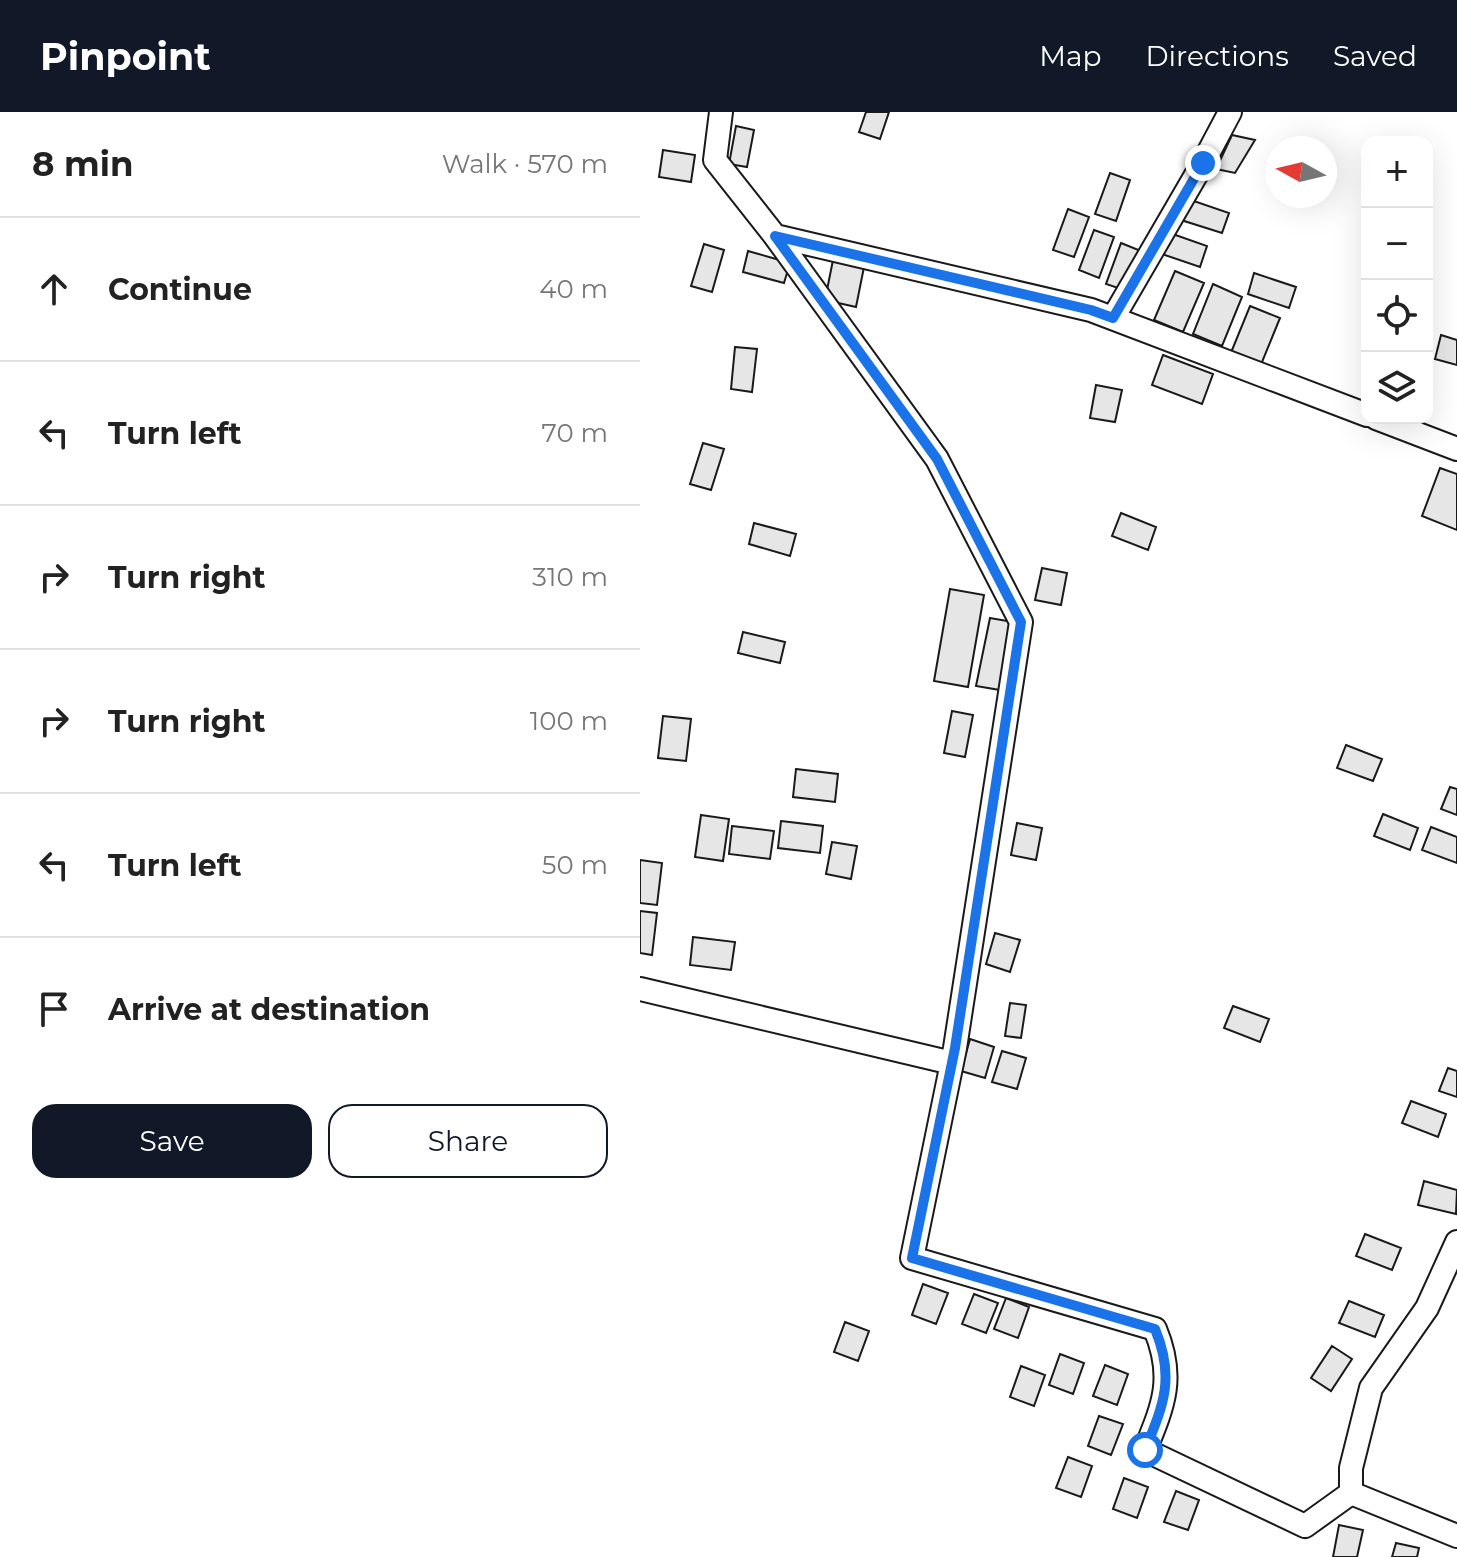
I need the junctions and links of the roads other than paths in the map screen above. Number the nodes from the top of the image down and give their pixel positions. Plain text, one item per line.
1 (721, 112) edge
2 (1230, 112) edge
3 (775, 236) junction
4 (1113, 318) junction
5 (1361, 413) edge
6 (1392, 424) edge
7 (1457, 449) edge
8 (640, 989) edge
9 (952, 1063) junction
10 (1457, 1242) edge
11 (1351, 1493) junction
12 (1457, 1536) edge

1 - 3 street
2 - 4 street
3 - 4 street
3 - 9 street
4 - 5 street
6 - 7 street
8 - 9 street
9 - 11 street
10 - 11 street
11 - 12 street

